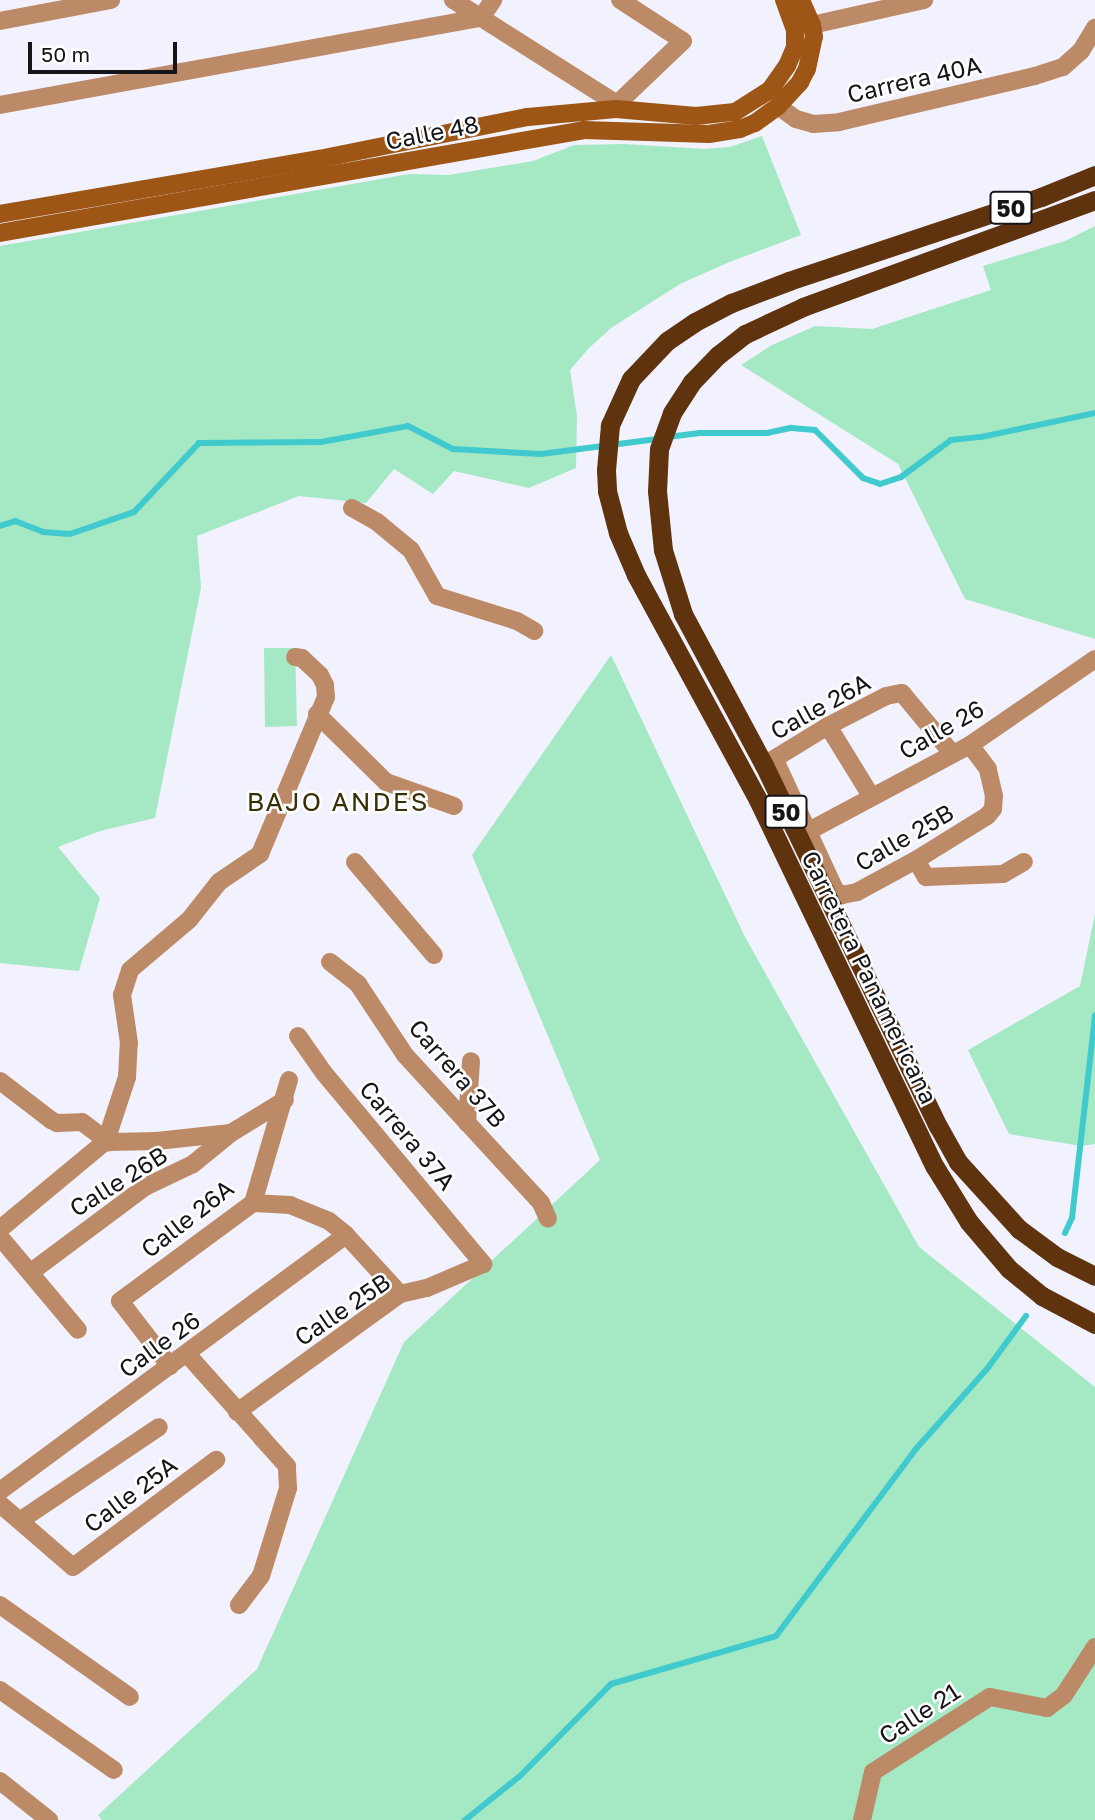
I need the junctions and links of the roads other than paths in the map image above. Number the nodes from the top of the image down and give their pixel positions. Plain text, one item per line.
1 (111, 0) edge
2 (453, 0) edge
3 (493, 0) edge
4 (620, 0) edge
5 (924, 0) edge
6 (792, 5) edge
7 (481, 18) junction
8 (0, 21) edge
9 (812, 25) junction
10 (1095, 28) edge
11 (0, 105) edge
12 (617, 107) junction
13 (778, 107) junction
14 (617, 129) junction
15 (1095, 175) edge
16 (1095, 200) edge
17 (0, 214) edge
18 (0, 233) edge
19 (352, 508) dead end
20 (534, 631) dead end
21 (295, 657) dead end
22 (1095, 659) edge
23 (317, 714) junction
24 (828, 726) junction
25 (970, 745) junction
26 (952, 753) junction
27 (769, 763) junction
28 (871, 796) junction
29 (454, 806) dead end
30 (807, 832) junction
31 (916, 860) junction
32 (355, 862) dead end
33 (1024, 862) dead end
34 (434, 955) dead end
35 (330, 962) dead end
36 (298, 1035) dead end
37 (471, 1061) dead end
38 (289, 1080) dead end
39 (0, 1081) edge
40 (285, 1100) junction
41 (467, 1123) junction
42 (231, 1133) junction
43 (106, 1141) junction
44 (253, 1203) junction
45 (548, 1219) dead end
46 (0, 1229) edge
47 (346, 1235) junction
48 (0, 1237) edge
49 (483, 1264) joint
50 (32, 1272) junction
51 (1095, 1276) edge
52 (400, 1294) junction
53 (1095, 1324) edge
54 (78, 1330) dead end
55 (187, 1354) junction
56 (170, 1366) junction
57 (237, 1412) junction
58 (159, 1427) dead end
59 (216, 1460) dead end
60 (0, 1491) edge
61 (0, 1504) edge
62 (21, 1520) junction
63 (0, 1605) edge
64 (239, 1605) dead end
65 (1095, 1647) edge
66 (0, 1690) edge
67 (130, 1697) dead end
68 (114, 1770) dead end
69 (0, 1781) edge
70 (49, 1820) edge
71 (862, 1820) edge

1 - 8 street
2 - 7 street
3 - 7 street
4 - 12 street
5 - 9 street
6 - 9 main road
6 - 12 main road, Calle 48
7 - 11 street
7 - 12 street
9 - 13 main road, Calle 48
10 - 13 street, Carrera 40A
12 - 14 street
12 - 17 main road, Calle 48
13 - 14 main road, Calle 48
14 - 18 main road, Calle 48
15 - 53 highway, Carretera Panamericana / 50
16 - 27 highway, Carretera Panamericana / 50
19 - 20 street
21 - 23 street
22 - 25 street, Calle 26
23 - 29 street
23 - 43 street
24 - 26 street, Calle 26A
24 - 27 street, Calle 26A
24 - 28 street
25 - 26 street, Calle 26
25 - 31 street, Calle 25B
26 - 28 street, Calle 26
27 - 30 street
27 - 51 highway, Carretera Panamericana / 50
28 - 30 street, Calle 26
30 - 31 street, Calle 25B
31 - 33 street
32 - 34 street
35 - 41 street, Carrera 37B
36 - 49 street, Carrera 37A
37 - 41 street
38 - 40 street, Calle 26A
39 - 43 street
40 - 42 street, Calle 26B
40 - 44 street, Calle 26A
41 - 45 street, Carrera 37B
42 - 43 street
42 - 50 street, Calle 26B
43 - 46 street
44 - 47 street
44 - 56 street, Calle 26A
47 - 52 street
47 - 55 street, Calle 26
48 - 50 street
49 - 52 street, Calle 25B
50 - 54 street
52 - 57 street, Calle 25B
55 - 56 street, Calle 26
55 - 57 street
56 - 60 street, Calle 26
57 - 64 street
58 - 62 street
59 - 62 street, Calle 25A
61 - 62 street
63 - 67 street
65 - 71 street, Calle 21
66 - 68 street
69 - 70 street

